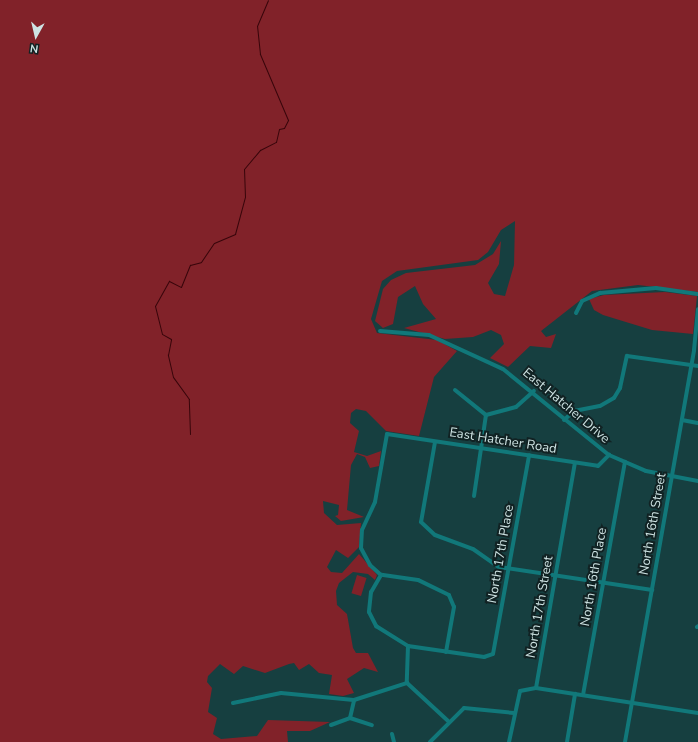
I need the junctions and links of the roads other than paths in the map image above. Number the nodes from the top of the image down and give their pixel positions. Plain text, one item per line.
1 (698, 294) edge
2 (698, 309) edge
3 (576, 313) dead end
4 (380, 331) dead end
5 (692, 365) junction
6 (698, 366) edge
7 (455, 390) dead end
8 (534, 391) junction
9 (486, 415) junction
10 (564, 420) junction
11 (682, 420) junction
12 (698, 423) edge
13 (435, 442) junction
14 (481, 448) junction
15 (529, 455) junction
16 (609, 455) junction
17 (625, 462) junction
18 (575, 463) junction
19 (671, 477) junction
20 (698, 481) edge
21 (474, 496) dead end
22 (509, 568) junction
23 (381, 575) junction
24 (556, 576) junction
25 (603, 582) junction
26 (652, 590) junction
27 (408, 646) junction
28 (446, 652) junction
29 (407, 682) junction
30 (536, 688) junction
31 (575, 694) junction
32 (582, 695) junction
33 (354, 700) junction
34 (631, 702) junction
35 (233, 703) dead end
36 (514, 713) junction
37 (698, 713) edge
38 (350, 718) junction
39 (448, 721) junction
40 (331, 725) dead end
41 (372, 725) dead end
42 (392, 734) dead end
43 (394, 742) edge
44 (430, 742) edge
45 (509, 742) edge
46 (567, 742) edge
47 (626, 742) edge

1 - 3 street
2 - 5 street, North 16th Street
4 - 8 street, East Hatcher Drive
5 - 6 street
5 - 10 street
5 - 11 street, North 16th Street
7 - 9 street
8 - 9 street
8 - 10 street, East Hatcher Drive
9 - 14 street
10 - 16 street, East Hatcher Drive
11 - 12 street
11 - 19 street, North 16th Street
13 - 14 street, East Hatcher Road
13 - 22 street
13 - 23 street, East Hatcher Road
14 - 15 street, East Hatcher Road
14 - 21 street
15 - 18 street, East Hatcher Road
15 - 22 street, North 17th Place
16 - 17 street, East Hatcher Drive
16 - 18 street, East Hatcher Road
17 - 19 street, East Hatcher Drive
17 - 25 street, North 16th Place
18 - 24 street, North 17th Street
19 - 20 street
19 - 26 street, North 16th Street
22 - 24 street
22 - 28 street, North 17th Place
23 - 27 street
23 - 28 street
24 - 25 street
24 - 30 street, North 17th Street
25 - 26 street
25 - 32 street, North 16th Place
26 - 34 street, North 16th Street
27 - 28 street
27 - 29 street
29 - 33 street
29 - 39 street
30 - 31 street
30 - 36 street
31 - 32 street
31 - 46 street
32 - 34 street
33 - 35 street
33 - 38 street
34 - 37 street
34 - 47 street, North 16th Street
36 - 39 street
36 - 45 street
38 - 40 street
38 - 41 street
39 - 44 street
42 - 43 street

